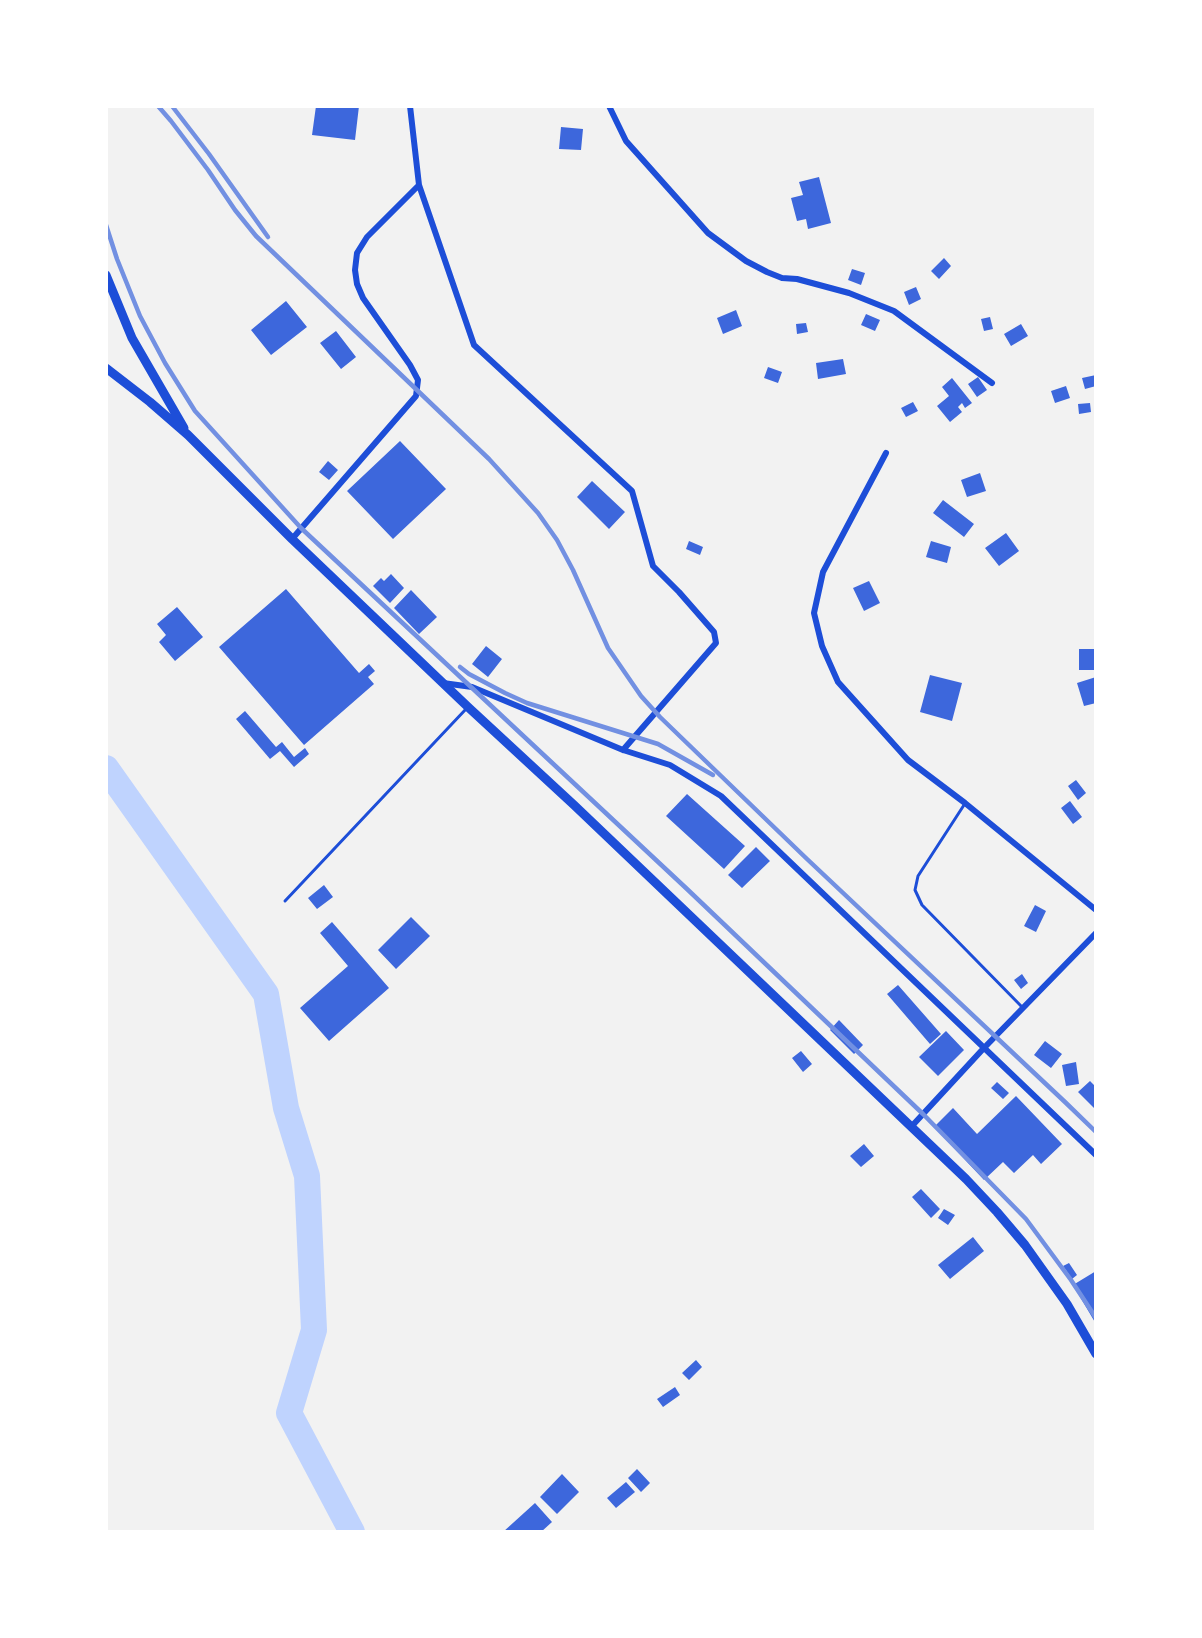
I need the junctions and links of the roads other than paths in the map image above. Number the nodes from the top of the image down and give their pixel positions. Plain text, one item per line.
1 (410, 106) edge
2 (609, 106) edge
3 (419, 185) junction
4 (106, 275) edge
5 (106, 368) edge
6 (992, 383) dead end
7 (188, 435) junction
8 (886, 453) dead end
9 (292, 539) junction
10 (443, 683) junction
11 (468, 707) junction
12 (623, 750) junction
13 (965, 803) junction
14 (285, 901) dead end
15 (1095, 910) edge
16 (1095, 933) edge
17 (1023, 1008) junction
18 (983, 1049) junction
19 (911, 1127) junction
20 (1095, 1155) edge
21 (1095, 1354) edge

1 - 3 street
2 - 6 street
3 - 9 street
3 - 12 street
4 - 7 main road
5 - 7 main road
7 - 9 main road
8 - 13 street
9 - 10 main road
10 - 11 main road
10 - 12 street
11 - 14 lane
11 - 19 main road
12 - 18 street
13 - 15 street
13 - 17 lane
16 - 17 street
17 - 18 street
18 - 19 street
18 - 20 street
19 - 21 main road

